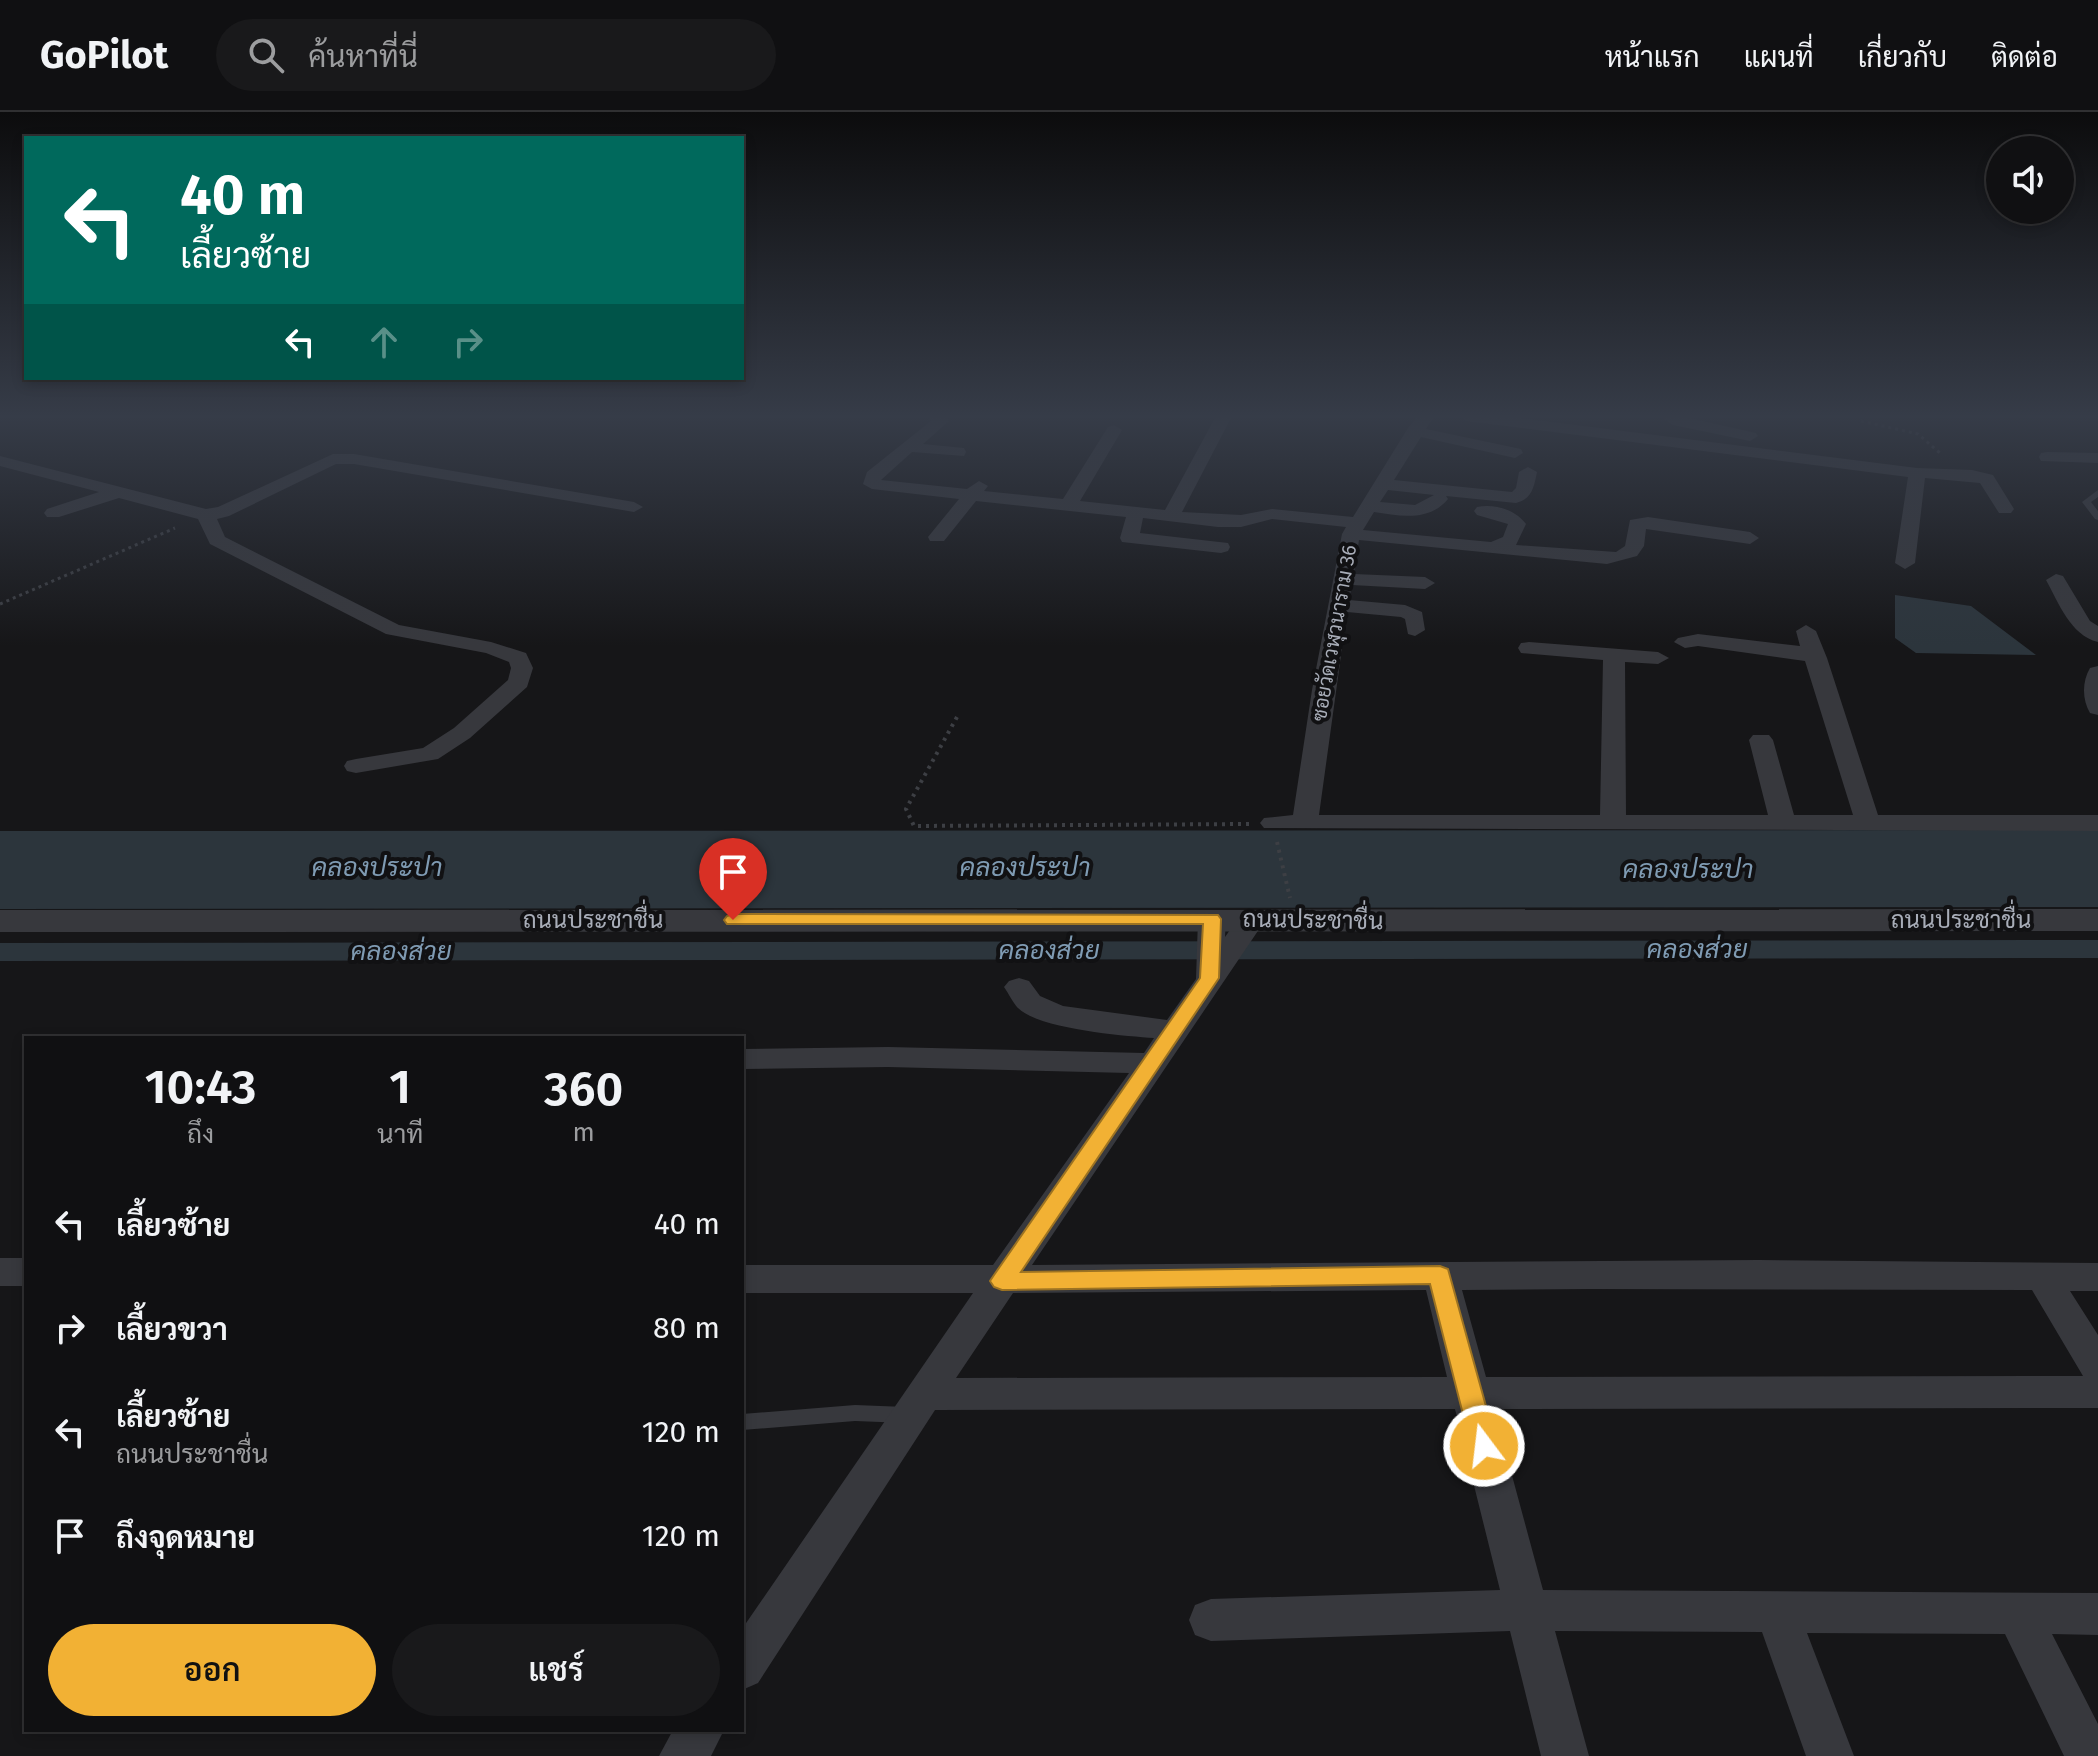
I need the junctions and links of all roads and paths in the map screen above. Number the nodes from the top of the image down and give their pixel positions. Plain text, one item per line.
1 (116, 493) joint
2 (263, 493) edge
3 (552, 493) edge
4 (972, 493) edge
5 (1002, 493) edge
6 (1076, 493) edge
7 (1183, 493) edge
8 (1375, 493) edge
9 (1465, 493) edge
10 (1522, 493) edge
11 (1914, 493) edge
12 (1995, 493) edge
13 (2098, 493) edge
14 (1439, 499) dead end
15 (1068, 505) junction
16 (634, 507) dead end
17 (2005, 509) dead end
18 (1483, 511) dead end
19 (1136, 512) junction
20 (53, 513) dead end
21 (206, 515) junction
22 (1171, 516) junction
23 (2098, 517) edge
24 (1358, 520) junction
25 (937, 537) dead end
26 (1750, 538) dead end
27 (1221, 547) dead end
28 (1492, 549) junction
29 (1905, 563) dead end
30 (1344, 579) junction
31 (2056, 580) dead end
32 (1425, 583) dead end
33 (0, 604) edge
34 (1339, 605) junction
35 (1415, 630) dead end
36 (1806, 631) dead end
37 (2098, 636) edge
38 (1685, 642) dead end
39 (1529, 648) dead end
40 (1816, 658) junction
41 (1619, 662) junction
42 (1666, 665) dead end
43 (2098, 673) edge
44 (2098, 708) edge
45 (957, 717) dead end
46 (1761, 740) dead end
47 (356, 766) dead end
48 (1305, 823) junction
49 (1613, 823) junction
50 (1783, 823) junction
51 (1868, 823) junction
52 (2098, 823) edge
53 (1275, 832) junction
54 (1291, 901) dead end
55 (1212, 919) junction
56 (1252, 919) junction
57 (2098, 920) edge
58 (0, 921) edge
59 (1210, 978) junction
60 (1019, 987) dead end
61 (1174, 1030) junction
62 (744, 1059) edge
63 (1151, 1063) junction
64 (0, 1272) edge
65 (24, 1272) edge
66 (1440, 1275) junction
67 (2042, 1276) junction
68 (2098, 1277) edge
69 (744, 1279) edge
70 (1002, 1281) junction
71 (2098, 1368) edge
72 (1470, 1391) junction
73 (2098, 1392) edge
74 (917, 1405) junction
75 (744, 1422) edge
76 (1527, 1610) junction
77 (1777, 1612) junction
78 (2018, 1614) junction
79 (2098, 1614) edge
80 (1211, 1620) dead end
81 (744, 1665) edge
82 (700, 1732) edge
83 (683, 1756) edge
84 (1565, 1756) edge
85 (1830, 1756) edge
86 (2089, 1756) edge

1 - 20 street
1 - 21 street
2 - 21 street
3 - 16 street
4 - 25 street
5 - 15 street
6 - 15 street
7 - 22 street
8 - 24 street, ซอยวัดเวฬุวนาราม 36
9 - 10 street
11 - 29 street
12 - 17 street
13 - 23 lane
14 - 24 street
15 - 19 street
18 - 28 street
19 - 22 street
19 - 27 street
21 - 33 path
21 - 47 street
22 - 24 street
24 - 28 street
24 - 30 street, ซอยวัดเวฬุวนาราม 36
26 - 28 street
30 - 32 street
30 - 34 street, ซอยวัดเวฬุวนาราม 36
31 - 37 street
34 - 35 street
34 - 48 street, ซอยวัดเวฬุวนาราม 36
36 - 40 street
38 - 40 street
39 - 41 street
40 - 51 street
41 - 42 street
41 - 49 street
43 - 44 street
45 - 53 path
46 - 50 street
48 - 49 street
48 - 53 street
49 - 50 street
50 - 51 street
51 - 52 street
53 - 54 path
55 - 56 street, ถนนประชาชื่น
55 - 58 street, ถนนประชาชื่น
55 - 59 street
56 - 57 street, ถนนประชาชื่น
56 - 59 street
59 - 61 street
60 - 61 street
61 - 63 street
62 - 63 street
63 - 70 street
64 - 65 street
66 - 67 street
66 - 70 street
66 - 72 street
67 - 68 street
67 - 71 street
69 - 70 street
70 - 74 street
72 - 73 street
72 - 74 street
72 - 76 street
74 - 75 lane
74 - 81 street
76 - 77 street
76 - 80 street
76 - 84 street
77 - 78 street
77 - 85 street
78 - 79 street
78 - 86 street
82 - 83 street

